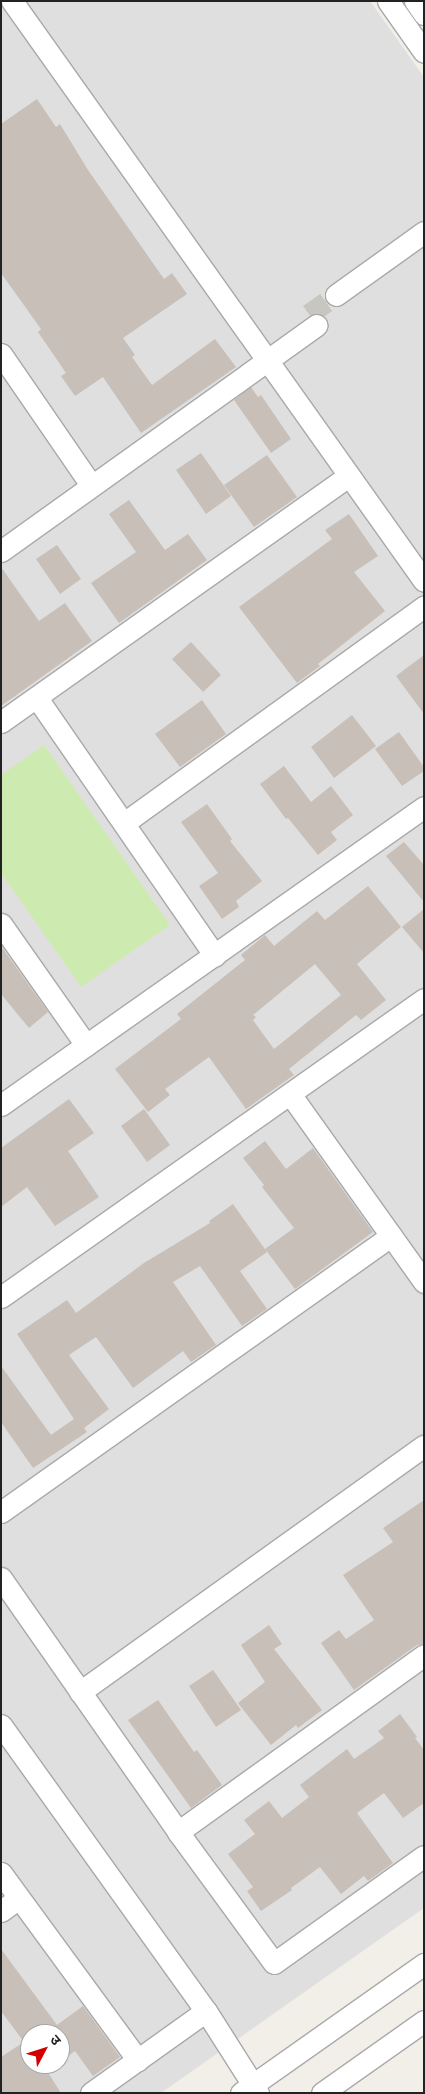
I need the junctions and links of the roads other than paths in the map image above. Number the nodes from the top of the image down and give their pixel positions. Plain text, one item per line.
1 (12, 1) edge
2 (388, 1) edge
3 (415, 1) edge
4 (424, 14) edge
5 (424, 52) edge
6 (424, 232) edge
7 (424, 249) edge
8 (313, 319) tunnel mouth
9 (1, 354) edge
10 (261, 355) junction
11 (348, 476) junction
12 (92, 485) junction
13 (1, 551) edge
14 (424, 581) edge
15 (424, 607) edge
16 (37, 698) junction
17 (1, 722) edge
18 (424, 807) edge
19 (124, 823) junction
20 (1, 924) edge
21 (215, 956) junction
22 (424, 999) edge
23 (86, 1045) junction
24 (290, 1094) junction
25 (1, 1105) edge
26 (391, 1236) junction
27 (424, 1282) edge
28 (1, 1298) edge
29 (424, 1446) edge
30 (1, 1512) edge
31 (1, 1578) edge
32 (424, 1655) edge
33 (80, 1692) junction
34 (1, 1726) edge
35 (178, 1832) junction
36 (424, 1856) edge
37 (1, 1872) edge
38 (19, 1898) junction
39 (1, 1911) edge
40 (424, 1964) edge
41 (206, 2011) junction
42 (424, 2021) edge
43 (138, 2060) junction
44 (250, 2090) edge
45 (91, 2093) edge
46 (322, 2093) edge

1 - 10 street
2 - 5 street
3 - 4 street
6 - 7 street
8 - 10 street
9 - 12 street
10 - 11 street
10 - 12 street
11 - 14 street
11 - 16 street
12 - 13 street
15 - 19 street
16 - 17 street
16 - 19 street
18 - 21 street
19 - 21 street
20 - 23 street
21 - 23 street
22 - 24 street
23 - 25 street
24 - 26 street
24 - 28 street
26 - 27 street
26 - 30 street
29 - 33 street
31 - 33 street
32 - 35 street
33 - 35 street
34 - 41 street
35 - 36 street
37 - 38 street
38 - 39 street
38 - 43 street
40 - 44 street
41 - 43 street
41 - 44 street
42 - 46 street
43 - 45 street

